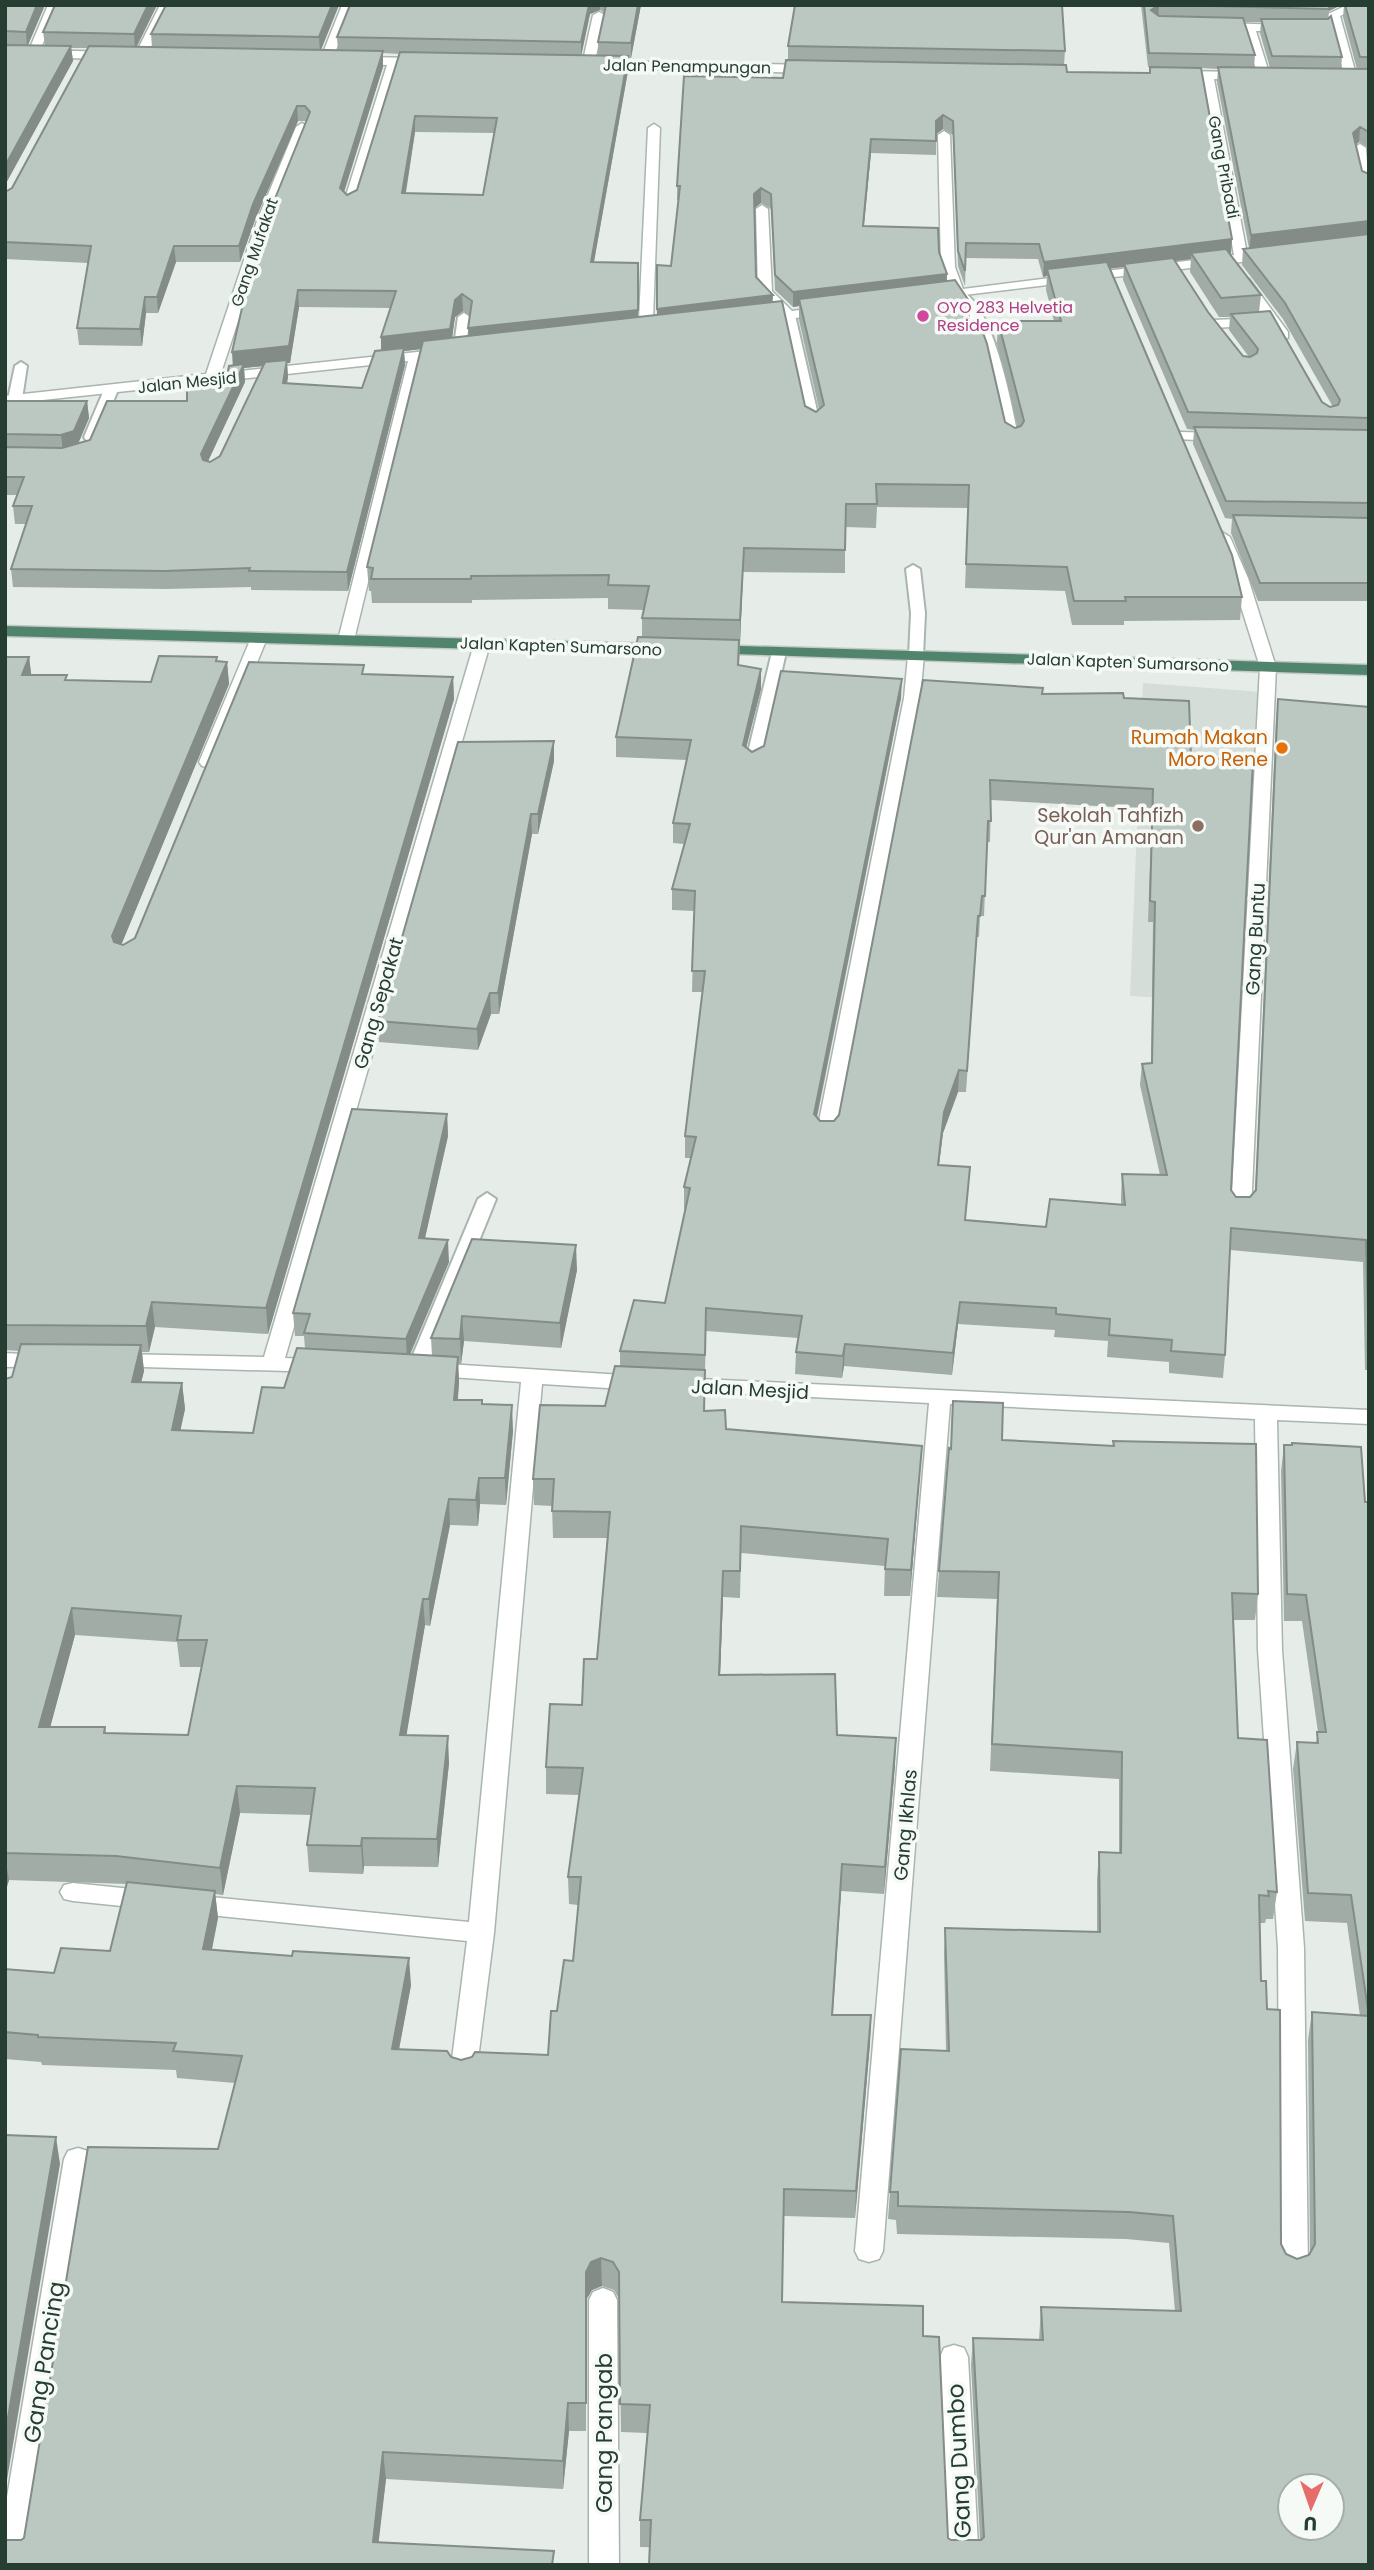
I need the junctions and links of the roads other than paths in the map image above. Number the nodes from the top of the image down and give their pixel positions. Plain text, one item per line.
1 (54, 5) edge
2 (166, 5) edge
3 (348, 5) edge
4 (1359, 5) edge
5 (598, 15) dead end
6 (1210, 26) edge
7 (1250, 27) junction
8 (1298, 28) edge
9 (5, 53) edge
10 (33, 54) junction
11 (394, 61) junction
12 (435, 62) edge
13 (574, 65) edge
14 (588, 65) junction
15 (822, 69) edge
16 (1166, 75) edge
17 (1207, 75) junction
18 (1369, 78) edge
19 (302, 127) edge
20 (654, 128) dead end
21 (944, 135) edge
22 (1360, 148) edge
23 (1369, 186) edge
24 (349, 205) edge
25 (762, 209) edge
26 (1280, 254) edge
27 (1235, 259) junction
28 (958, 293) junction
29 (919, 298) edge
30 (841, 308) edge
31 (789, 315) junction
32 (464, 317) edge
33 (748, 320) edge
34 (1274, 321) junction
35 (1214, 324) edge
36 (651, 332) edge
37 (466, 351) joint
38 (1293, 353) edge
39 (416, 356) junction
40 (21, 366) dead end
41 (212, 379) junction
42 (111, 390) junction
43 (10, 399) edge
44 (814, 428) edge
45 (1179, 436) edge
46 (1233, 437) edge
47 (1013, 444) edge
48 (85, 452) edge
49 (1224, 525) dead end
50 (913, 569) dead end
51 (5, 631) edge
52 (259, 638) junction
53 (346, 640) junction
54 (482, 644) junction
55 (779, 652) junction
56 (916, 656) junction
57 (1268, 667) junction
58 (1369, 670) edge
59 (753, 765) edge
60 (200, 780) edge
61 (826, 1136) edge
62 (487, 1199) dead end
63 (1241, 1212) edge
64 (10, 1360) edge
65 (69, 1361) edge
66 (96, 1361) edge
67 (273, 1363) junction
68 (339, 1366) edge
69 (391, 1368) edge
70 (417, 1369) junction
71 (532, 1376) junction
72 (8, 1385) edge
73 (940, 1399) junction
74 (1266, 1413) junction
75 (1369, 1417) edge
76 (74, 1892) dead end
77 (481, 1933) junction
78 (463, 2075) edge
79 (78, 2159) dead end
80 (869, 2250) dead end
81 (1294, 2272) edge
82 (603, 2300) dead end
83 (954, 2357) dead end
84 (10, 2565) edge
85 (604, 2565) edge
86 (964, 2565) edge

1 - 10 street
2 - 10 street
3 - 11 street
4 - 18 street
5 - 14 street
6 - 7 street
7 - 8 street
7 - 17 street
9 - 10 street
11 - 12 street
11 - 24 street
13 - 14 street, Jalan Penampungan
14 - 15 street, Jalan Penampungan
16 - 17 street
17 - 27 street, Gang Pribadi
19 - 41 street, Gang Mufakat
20 - 36 street
21 - 28 street
22 - 23 street
25 - 31 street
26 - 27 street
27 - 28 street
27 - 34 street
28 - 29 street
28 - 47 lane
30 - 31 street
31 - 33 street
31 - 44 lane
32 - 37 lane
34 - 35 street
34 - 38 street
37 - 39 street, Jalan Mesjid
39 - 41 street, Jalan Mesjid
39 - 53 street
40 - 43 lane
41 - 42 street, Jalan Mesjid
42 - 43 street, Jalan Mesjid
42 - 48 lane
45 - 46 street
49 - 57 street
50 - 56 lane
51 - 52 highway, Jalan Kapten Sumarsono
52 - 53 highway, Jalan Kapten Sumarsono
52 - 60 street
53 - 54 highway, Jalan Kapten Sumarsono
54 - 55 highway, Jalan Kapten Sumarsono
54 - 67 street, Gang Sepakat
55 - 56 highway, Jalan Kapten Sumarsono
55 - 59 lane
56 - 57 highway, Jalan Kapten Sumarsono
56 - 61 street
57 - 58 highway, Jalan Kapten Sumarsono
57 - 63 street, Gang Buntu
62 - 70 lane
64 - 65 street
64 - 72 street
66 - 67 street
67 - 68 street
69 - 70 street, Jalan Mesjid
70 - 71 street, Jalan Mesjid
71 - 73 street, Jalan Mesjid
71 - 77 street
73 - 74 street, Jalan Mesjid
73 - 80 street, Gang Ikhlas
74 - 75 street, Jalan Mesjid
74 - 81 street
76 - 77 street
77 - 78 street
79 - 84 street, Gang Pancing
82 - 85 street, Gang Pangab
83 - 86 street, Gang Dumbo

